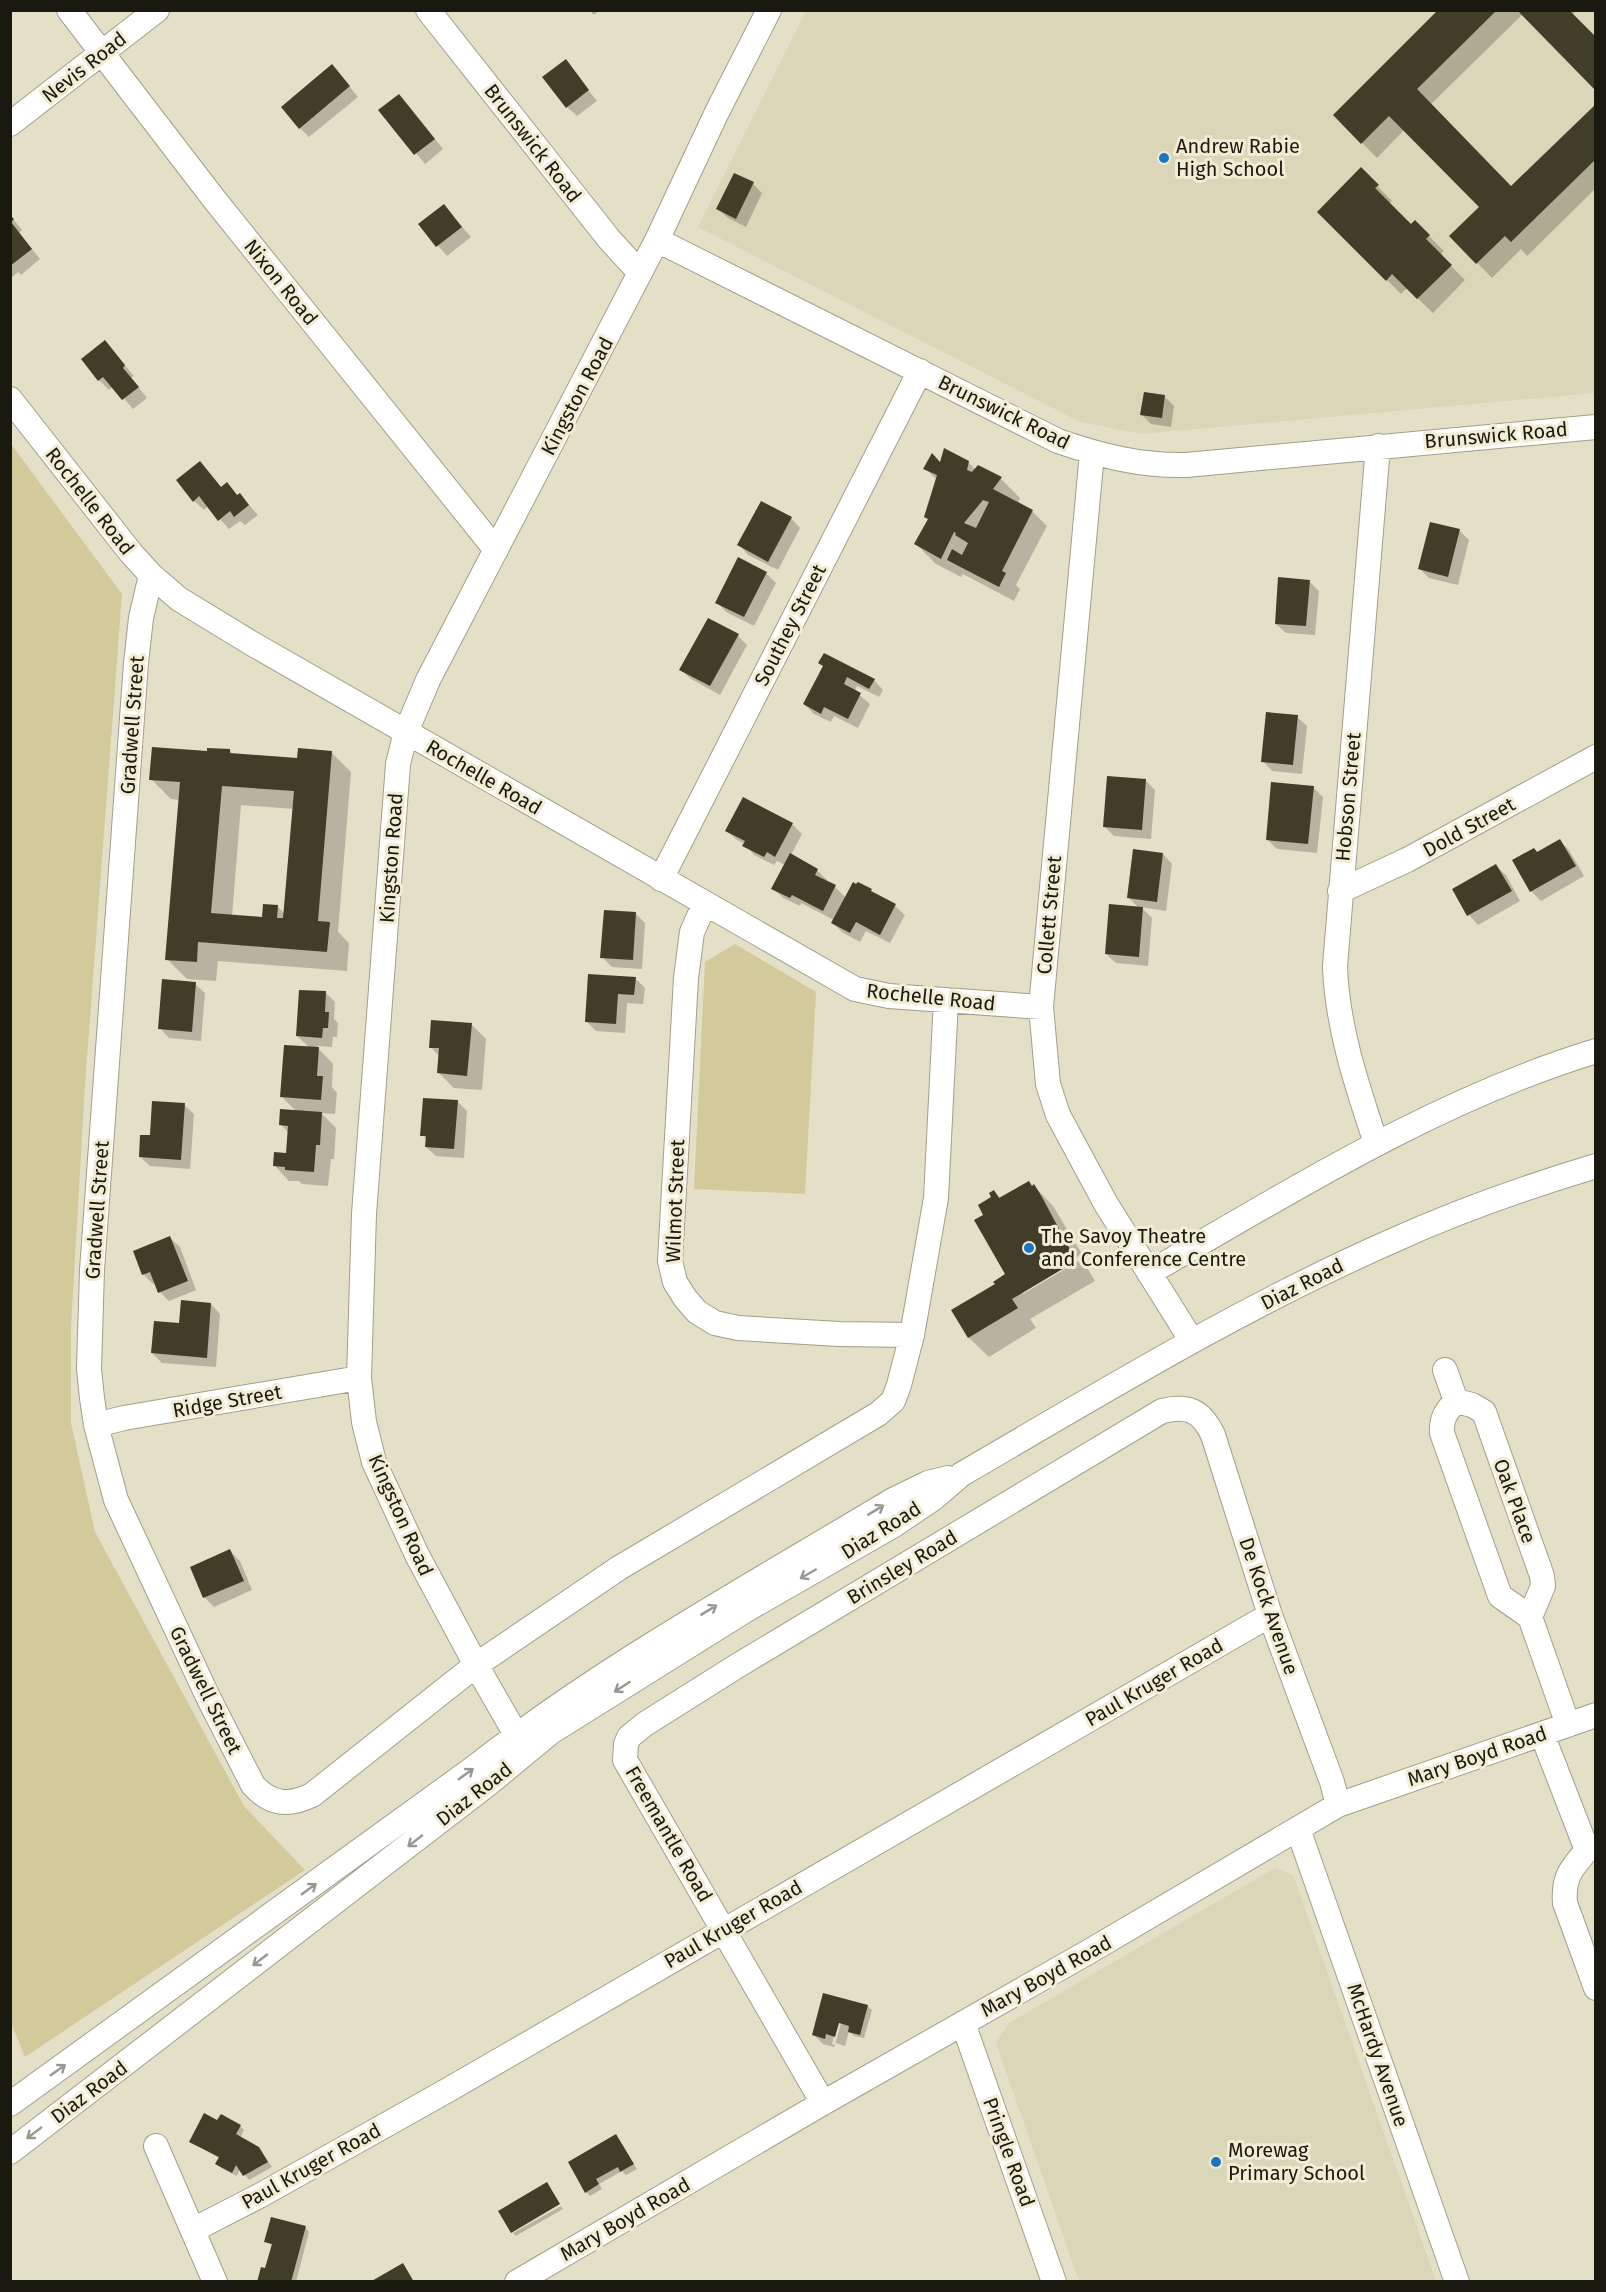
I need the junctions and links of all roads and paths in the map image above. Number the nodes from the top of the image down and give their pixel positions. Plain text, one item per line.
1 (69, 10) edge
2 (157, 10) edge
3 (428, 10) edge
4 (769, 10) edge
5 (103, 53) junction
6 (10, 124) edge
7 (657, 240) junction
8 (640, 273) junction
9 (920, 371) junction
10 (10, 399) edge
11 (1596, 427) edge
12 (1378, 446) junction
13 (1092, 453) junction
14 (496, 550) junction
15 (151, 575) junction
16 (406, 732) junction
17 (1596, 757) edge
18 (661, 879) junction
19 (1340, 891) junction
20 (705, 903) junction
21 (946, 1000) junction
22 (1041, 1007) junction
23 (1596, 1051) edge
24 (1376, 1143) junction
25 (1596, 1166) edge
26 (1149, 1273) junction
27 (912, 1335) junction
28 (1191, 1341) junction
29 (1445, 1370) dead end
30 (359, 1378) junction
31 (1456, 1401) junction
32 (1196, 1412) joint
33 (96, 1425) junction
34 (1270, 1615) junction
35 (1530, 1617) junction
36 (476, 1665) junction
37 (1596, 1715) edge
38 (1568, 1725) junction
39 (1542, 1734) junction
40 (521, 1743) junction
41 (625, 1752) joint
42 (1338, 1805) junction
43 (1298, 1829) junction
44 (1591, 1851) edge
45 (724, 1929) junction
46 (1596, 1988) edge
47 (963, 2023) junction
48 (823, 2103) junction
49 (10, 2104) edge
50 (156, 2146) dead end
51 (10, 2152) edge
52 (193, 2230) junction
53 (215, 2282) edge
54 (517, 2282) edge
55 (1054, 2282) edge
56 (1457, 2282) edge

1 - 5 street, Nixon Road
2 - 5 street, Nevis Road
3 - 8 street, Brunswick Road
4 - 7 street, Kingston Road
5 - 6 street, Nevis Road
5 - 14 street, Nixon Road
7 - 8 street, Kingston Road
7 - 9 street, Brunswick Road
8 - 14 street, Kingston Road
9 - 13 street, Brunswick Road
9 - 18 street, Southey Street
10 - 15 street, Rochelle Road
11 - 12 street, Brunswick Road
12 - 13 street, Brunswick Road
12 - 19 street, Hobson Street
13 - 22 street, Collett Street
14 - 16 street, Kingston Road
15 - 16 street, Rochelle Road
15 - 33 street, Gradwell Street
16 - 18 street, Rochelle Road
16 - 30 street, Kingston Road
17 - 19 street, Dold Street
18 - 20 street, Rochelle Road
19 - 24 street, Hobson Street
20 - 21 street, Rochelle Road
20 - 27 street, Wilmot Street
21 - 22 street, Rochelle Road
21 - 27 street
22 - 26 street, Collett Street
23 - 24 street
24 - 26 street
25 - 28 street, Diaz Road
26 - 28 street, Collett Street
27 - 36 street
28 - 40 street, Diaz Road
29 - 31 street
30 - 33 street, Ridge Street
30 - 36 street, Kingston Road
31 - 35 street
31 - 35 street, Oak Place
32 - 34 street, De Kock Avenue
32 - 41 street, Brinsley Road
33 - 36 street, Gradwell Street
34 - 42 street, De Kock Avenue
34 - 45 street, Paul Kruger Road
35 - 38 street
36 - 40 street, Kingston Road
37 - 38 street, Mary Boyd Road
38 - 39 street, Mary Boyd Road
39 - 42 street, Mary Boyd Road
39 - 44 street
49 -> 40 street, Diaz Road
40 -> 51 street, Diaz Road
41 - 45 street, Freemantle Road
42 - 43 street, Mary Boyd Road
43 - 47 street, Mary Boyd Road
43 - 56 street, McHardy Avenue
44 - 46 street
45 - 48 street, Freemantle Road
45 - 52 street, Paul Kruger Road
47 - 48 street, Mary Boyd Road
47 - 55 street, Pringle Road
48 - 54 street, Mary Boyd Road
50 - 52 street
52 - 53 street

